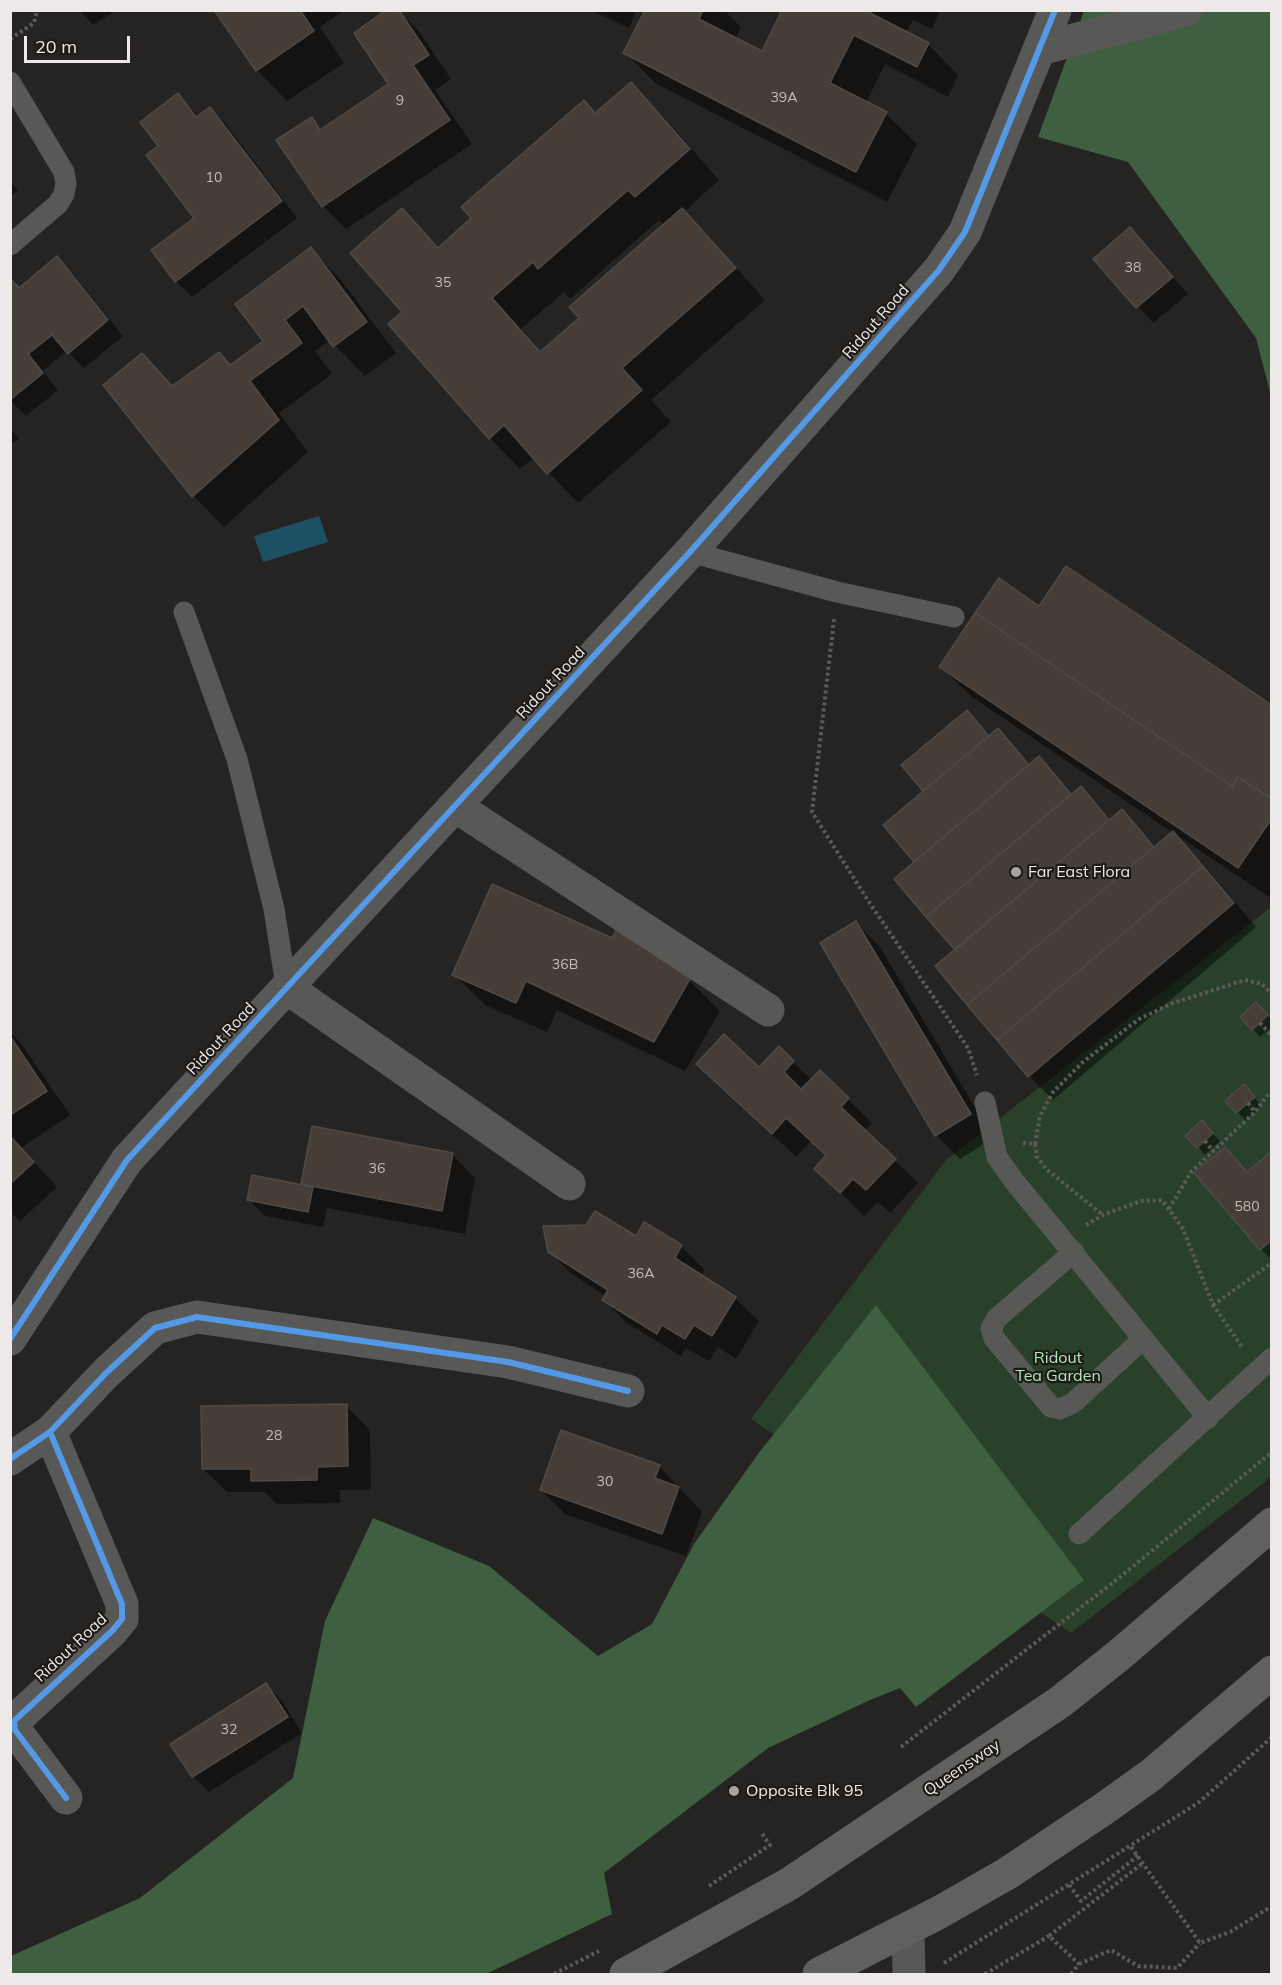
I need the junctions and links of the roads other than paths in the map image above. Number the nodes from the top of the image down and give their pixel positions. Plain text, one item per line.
1 (1056, 10) edge
2 (1186, 10) edge
3 (1040, 49) junction
4 (10, 82) edge
5 (10, 245) edge
6 (690, 552) junction
7 (184, 612) dead end
8 (954, 617) dead end
9 (455, 806) junction
10 (286, 989) junction
11 (768, 1010) dead end
12 (985, 1102) road end
13 (570, 1184) dead end
14 (1069, 1246) junction
15 (10, 1339) edge
16 (1143, 1339) junction
17 (1265, 1364) edge
18 (628, 1391) dead end
19 (1208, 1418) junction
20 (50, 1432) junction
21 (10, 1459) edge
22 (1272, 1524) edge
23 (1079, 1534) dead end
24 (1272, 1672) edge
25 (66, 1798) dead end
26 (908, 1930) junction
27 (858, 1967) edge
28 (626, 1974) edge
29 (819, 1974) edge
30 (909, 1974) edge

1 - 3 street, Ridout Road
2 - 3 street
3 - 6 street, Ridout Road
4 - 5 lane
6 - 8 lane
6 - 9 street, Ridout Road
7 - 10 lane
9 - 10 street, Ridout Road
9 - 11 street
10 - 13 street
10 - 15 street, Ridout Road
12 - 14 lane
14 - 16 lane
14 - 16 lane
16 - 19 lane
17 - 19 lane
18 - 20 street
19 - 23 lane
20 - 21 street
20 - 25 street, Ridout Road
22 - 28 highway, Queensway
24 - 26 highway
26 - 27 highway
26 - 30 street
27 - 29 highway

